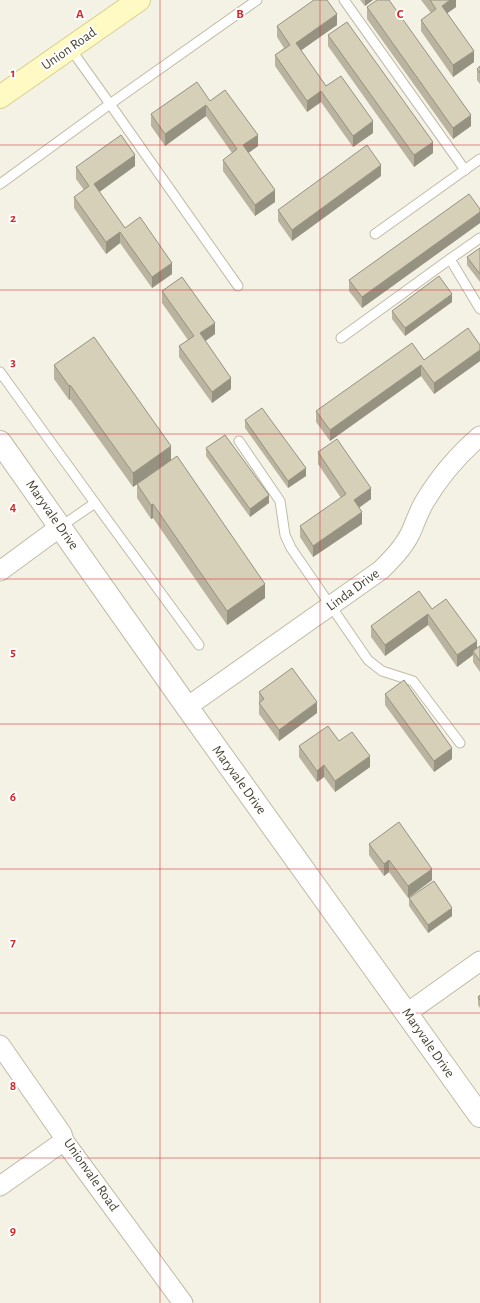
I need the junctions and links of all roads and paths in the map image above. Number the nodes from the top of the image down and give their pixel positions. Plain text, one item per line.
1 (139, 0) edge
2 (257, 0) edge
3 (344, 0) edge
4 (70, 48) junction
5 (0, 97) edge
6 (110, 104) junction
7 (480, 160) edge
8 (465, 170) junction
9 (0, 184) edge
10 (375, 234) dead end
11 (480, 238) edge
12 (450, 258) junction
13 (238, 286) dead end
14 (480, 309) edge
15 (342, 338) dead end
16 (0, 372) edge
17 (480, 436) edge
18 (239, 441) dead end
19 (2, 449) edge
20 (95, 503) junction
21 (60, 527) junction
22 (1, 567) edge
23 (330, 606) junction
24 (199, 645) dead end
25 (187, 707) junction
26 (460, 743) dead end
27 (480, 961) edge
28 (407, 1013) junction
29 (0, 1045) edge
30 (480, 1116) edge
31 (64, 1141) junction
32 (0, 1186) edge
33 (183, 1303) edge

1 - 4 main road, Union Road
2 - 6 lane
3 - 8 lane
4 - 5 main road, Union Road
4 - 6 lane
6 - 9 lane
6 - 13 lane
7 - 8 lane
8 - 10 lane
11 - 12 lane
12 - 14 lane
12 - 15 lane
16 - 20 lane
17 - 23 street, Linda Drive
18 - 23 lane
19 - 21 street, Maryvale Drive
20 - 21 lane
20 - 24 lane
21 - 22 street
21 - 25 street, Maryvale Drive
23 - 25 street, Linda Drive
23 - 26 lane
25 - 28 street, Maryvale Drive
27 - 28 street
28 - 30 street, Maryvale Drive
29 - 31 street, Unionvale Road
31 - 32 street
31 - 33 street, Unionvale Road

